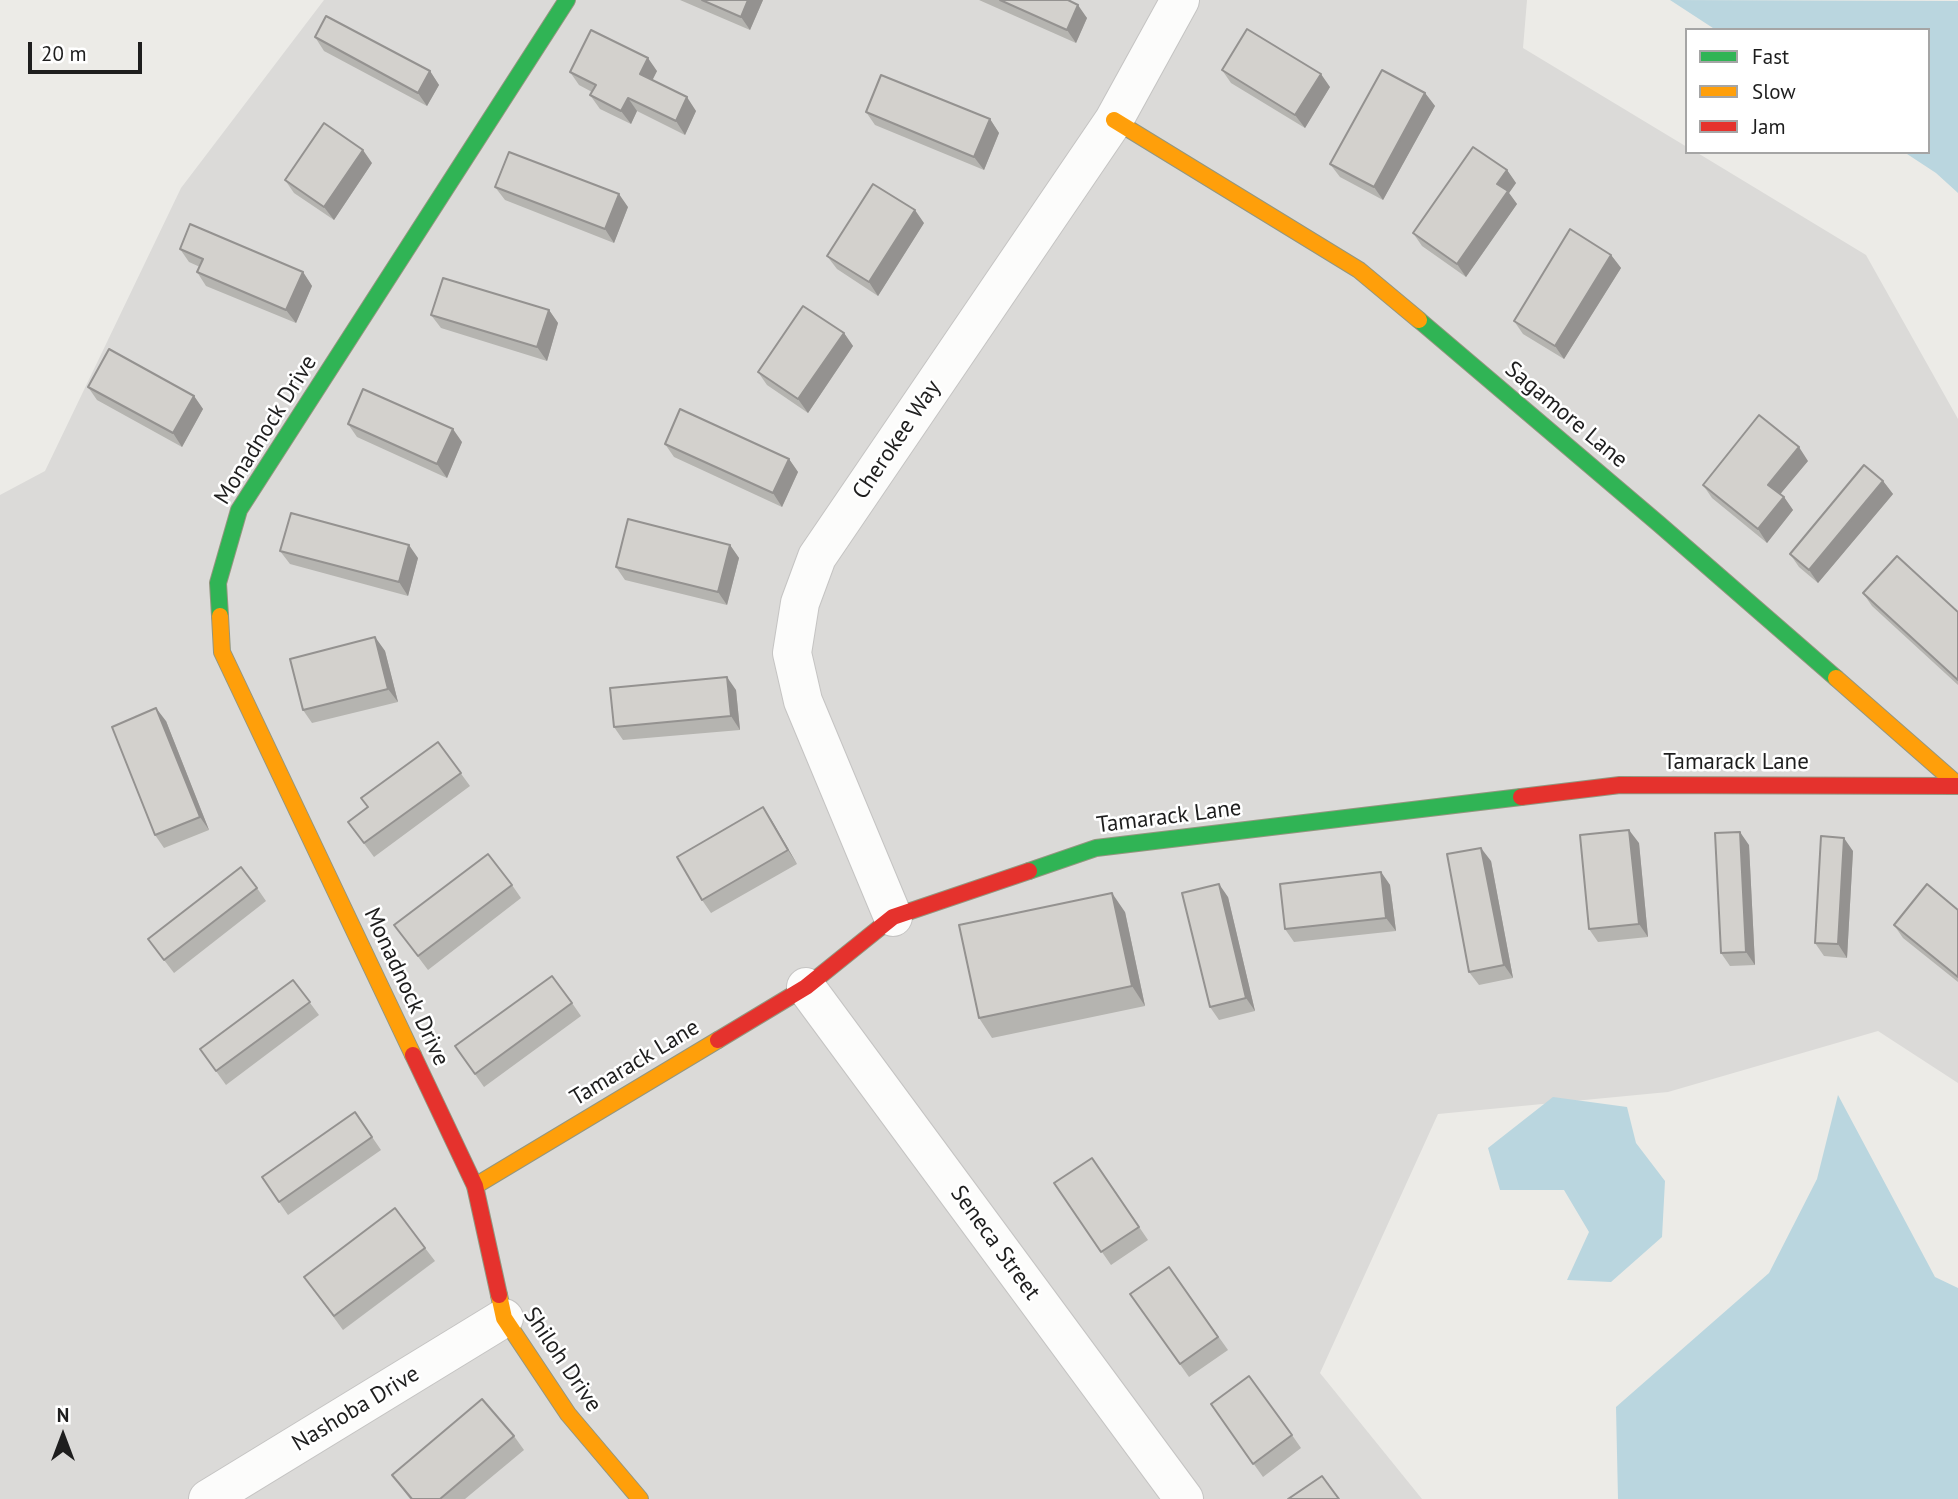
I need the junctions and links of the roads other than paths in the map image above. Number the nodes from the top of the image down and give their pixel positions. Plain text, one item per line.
1 (567, 0) edge
2 (1180, 0) edge
3 (1114, 120) junction
4 (1958, 786) edge
5 (893, 917) junction
6 (806, 987) junction
7 (475, 1186) junction
8 (504, 1318) junction
9 (208, 1499) edge
10 (640, 1499) edge
11 (1184, 1499) edge

1 - 7 street, Monadnock Drive
2 - 3 street, Cherokee Way
3 - 4 street, Sagamore Lane
3 - 5 street, Cherokee Way
4 - 5 street, Tamarack Lane
5 - 6 street, Tamarack Lane
6 - 7 street, Tamarack Lane
6 - 11 street, Seneca Street
7 - 8 street, Shiloh Drive
8 - 9 street, Nashoba Drive
8 - 10 street, Shiloh Drive

